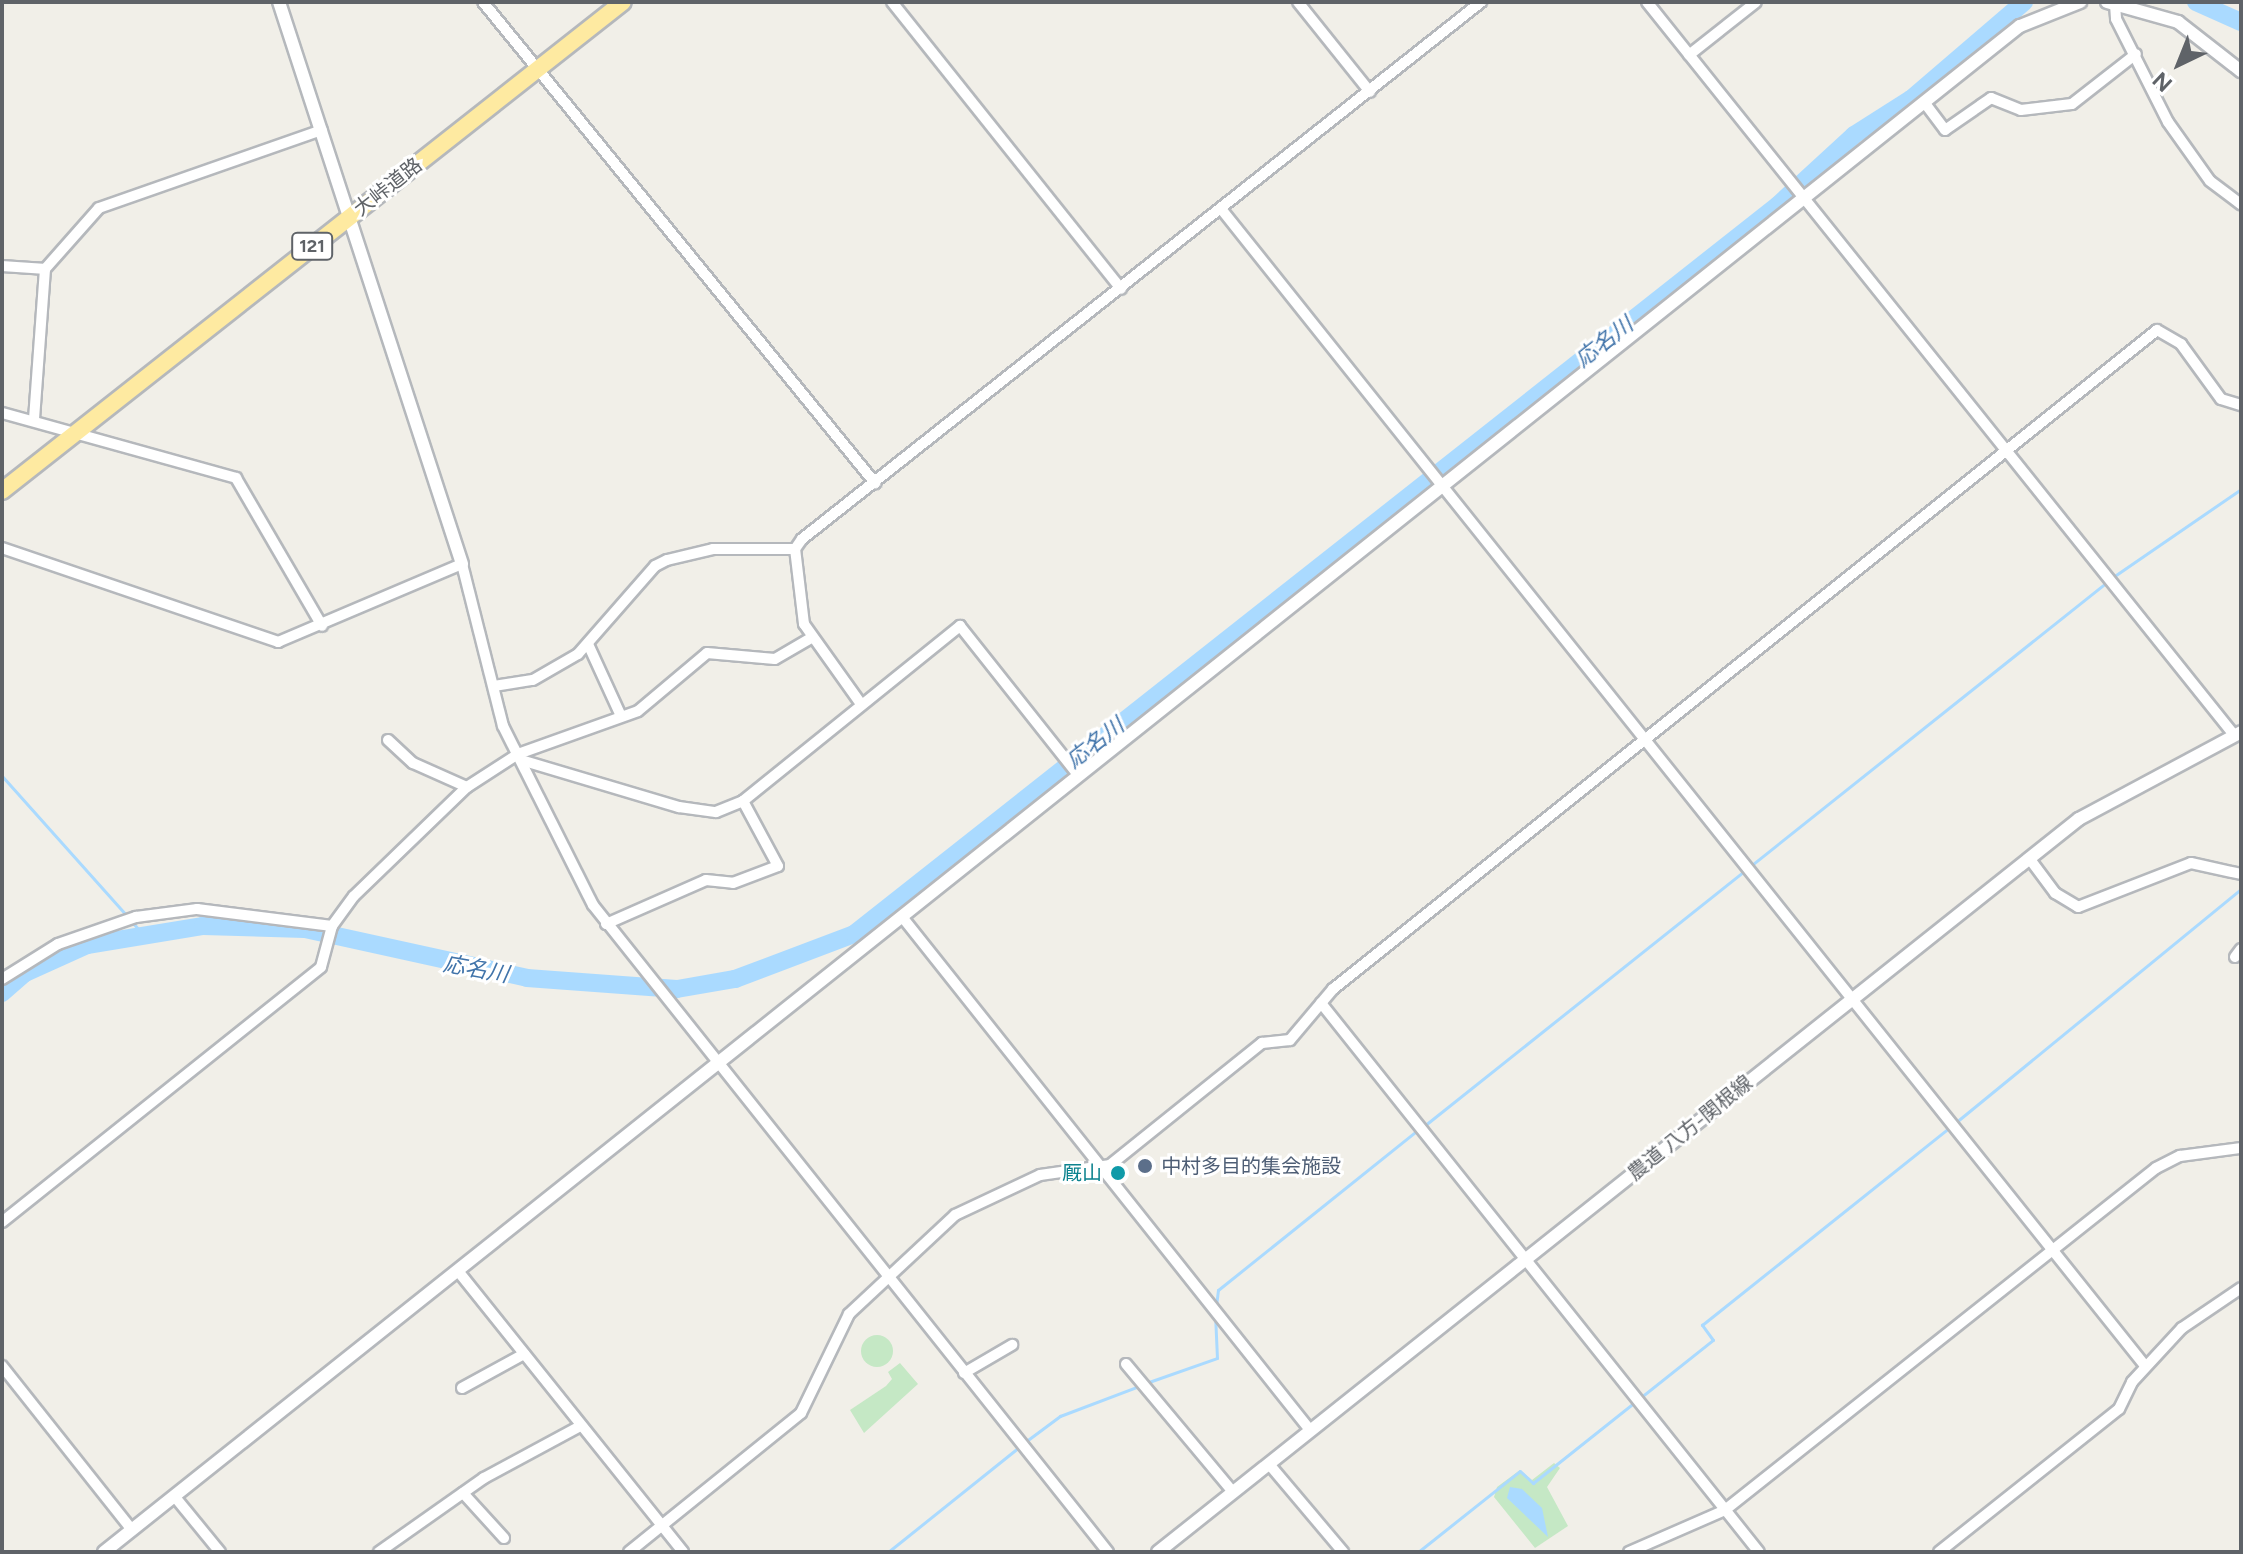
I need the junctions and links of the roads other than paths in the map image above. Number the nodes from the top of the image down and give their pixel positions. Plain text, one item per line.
1 (279, 2) edge
2 (483, 2) edge
3 (623, 2) edge
4 (892, 2) edge
5 (1298, 2) edge
6 (1481, 2) edge
7 (1647, 2) edge
8 (1756, 2) edge
9 (2080, 2) edge
10 (2111, 3) edge
11 (2152, 7) edge
12 (2136, 54) junction
13 (1689, 55) junction
14 (538, 70) junction
15 (2241, 71) edge
16 (1370, 92) junction
17 (1924, 102) junction
18 (322, 130) junction
19 (1806, 200) junction
20 (2241, 204) edge
21 (1222, 210) junction
22 (350, 216) junction
23 (2, 266) edge
24 (45, 269) junction
25 (1121, 289) junction
26 (2241, 405) edge
27 (2, 413) edge
28 (34, 419) junction
29 (79, 432) junction
30 (2007, 454) junction
31 (1443, 482) junction
32 (875, 483) junction
33 (2, 491) edge
34 (2, 548) edge
35 (795, 549) junction
36 (462, 564) junction
37 (322, 626) junction
38 (811, 638) junction
39 (588, 644) junction
40 (494, 686) junction
41 (861, 704) junction
42 (620, 714) junction
43 (2238, 734) edge
44 (1647, 739) junction
45 (388, 740) dead end
46 (520, 757) junction
47 (1076, 773) junction
48 (467, 787) junction
49 (743, 801) junction
50 (2029, 858) junction
51 (2241, 874) edge
52 (903, 918) junction
53 (606, 924) junction
54 (332, 929) junction
55 (2, 979) edge
56 (1854, 998) junction
57 (1321, 1003) junction
58 (717, 1063) junction
59 (2241, 1148) edge
60 (1101, 1168) junction
61 (2, 1222) edge
62 (2054, 1249) junction
63 (1525, 1259) junction
64 (458, 1271) junction
65 (885, 1274) junction
66 (2241, 1288) edge
67 (1012, 1345) dead end
68 (524, 1354) junction
69 (1126, 1364) dead end
70 (2, 1366) edge
71 (2145, 1366) junction
72 (964, 1373) junction
73 (462, 1388) dead end
74 (580, 1426) junction
75 (1310, 1430) junction
76 (1269, 1464) junction
77 (1233, 1492) junction
78 (463, 1493) junction
79 (175, 1497) junction
80 (1725, 1510) junction
81 (661, 1525) junction
82 (132, 1530) junction
83 (504, 1538) dead end
84 (104, 1552) edge
85 (220, 1552) edge
86 (379, 1552) edge
87 (629, 1552) edge
88 (683, 1552) edge
89 (1108, 1552) edge
90 (1158, 1552) edge
91 (1343, 1552) edge
92 (1629, 1552) edge
93 (1759, 1552) edge
94 (1939, 1552) edge

1 - 18 street
2 - 14 street
3 - 14 highway, 大峠道路 / 121
4 - 25 street
5 - 16 street
6 - 16 street
7 - 13 street
8 - 13 street
9 - 17 street
10 - 11 street
10 - 12 street
11 - 15 street
12 - 17 street
12 - 20 street
13 - 19 street
14 - 22 highway, 大峠道路 / 121
14 - 32 street
16 - 21 street
17 - 19 street
18 - 22 street
18 - 24 street
19 - 30 street
19 - 31 street
21 - 25 street
21 - 31 street
22 - 29 highway, 大峠道路 / 121
22 - 36 street
23 - 24 street
24 - 28 street
25 - 32 street
26 - 30 street
27 - 28 street
28 - 29 street
29 - 33 highway, 大峠道路 / 121
29 - 37 street
30 - 43 street
30 - 44 street
31 - 44 street
31 - 47 street
32 - 35 street
34 - 37 street
35 - 38 street
35 - 39 street
36 - 37 street
36 - 40 street
38 - 41 street
38 - 42 street
39 - 40 street
39 - 42 street
40 - 46 street
41 - 47 street
41 - 49 street
42 - 46 street
43 - 50 street, 農道 八方-関根線
44 - 56 street
44 - 57 street
45 - 48 street
46 - 48 street
46 - 49 street
46 - 53 street
47 - 52 street
48 - 54 street
49 - 53 street
50 - 51 street
50 - 56 street, 農道 八方-関根線
52 - 58 street
52 - 60 street
53 - 58 street
54 - 55 street
54 - 61 street
56 - 62 street
56 - 63 street, 農道 八方-関根線
57 - 60 street
57 - 63 street
58 - 64 street
58 - 65 street
59 - 62 street
60 - 65 street
60 - 75 street
62 - 71 street
62 - 80 street
63 - 75 street, 農道 八方-関根線
63 - 80 street
64 - 68 street
64 - 79 street
65 - 72 street
65 - 81 street
66 - 71 street
67 - 72 street
68 - 73 street
68 - 74 street
69 - 77 street
70 - 82 street
71 - 94 street
72 - 89 street
74 - 78 street
74 - 81 street
75 - 76 street, 農道 八方-関根線
76 - 77 street, 農道 八方-関根線
76 - 91 street
77 - 90 street, 農道 八方-関根線
78 - 83 street
78 - 86 street
79 - 82 street
79 - 85 street
80 - 92 street
80 - 93 street
81 - 87 street
81 - 88 street
82 - 84 street

